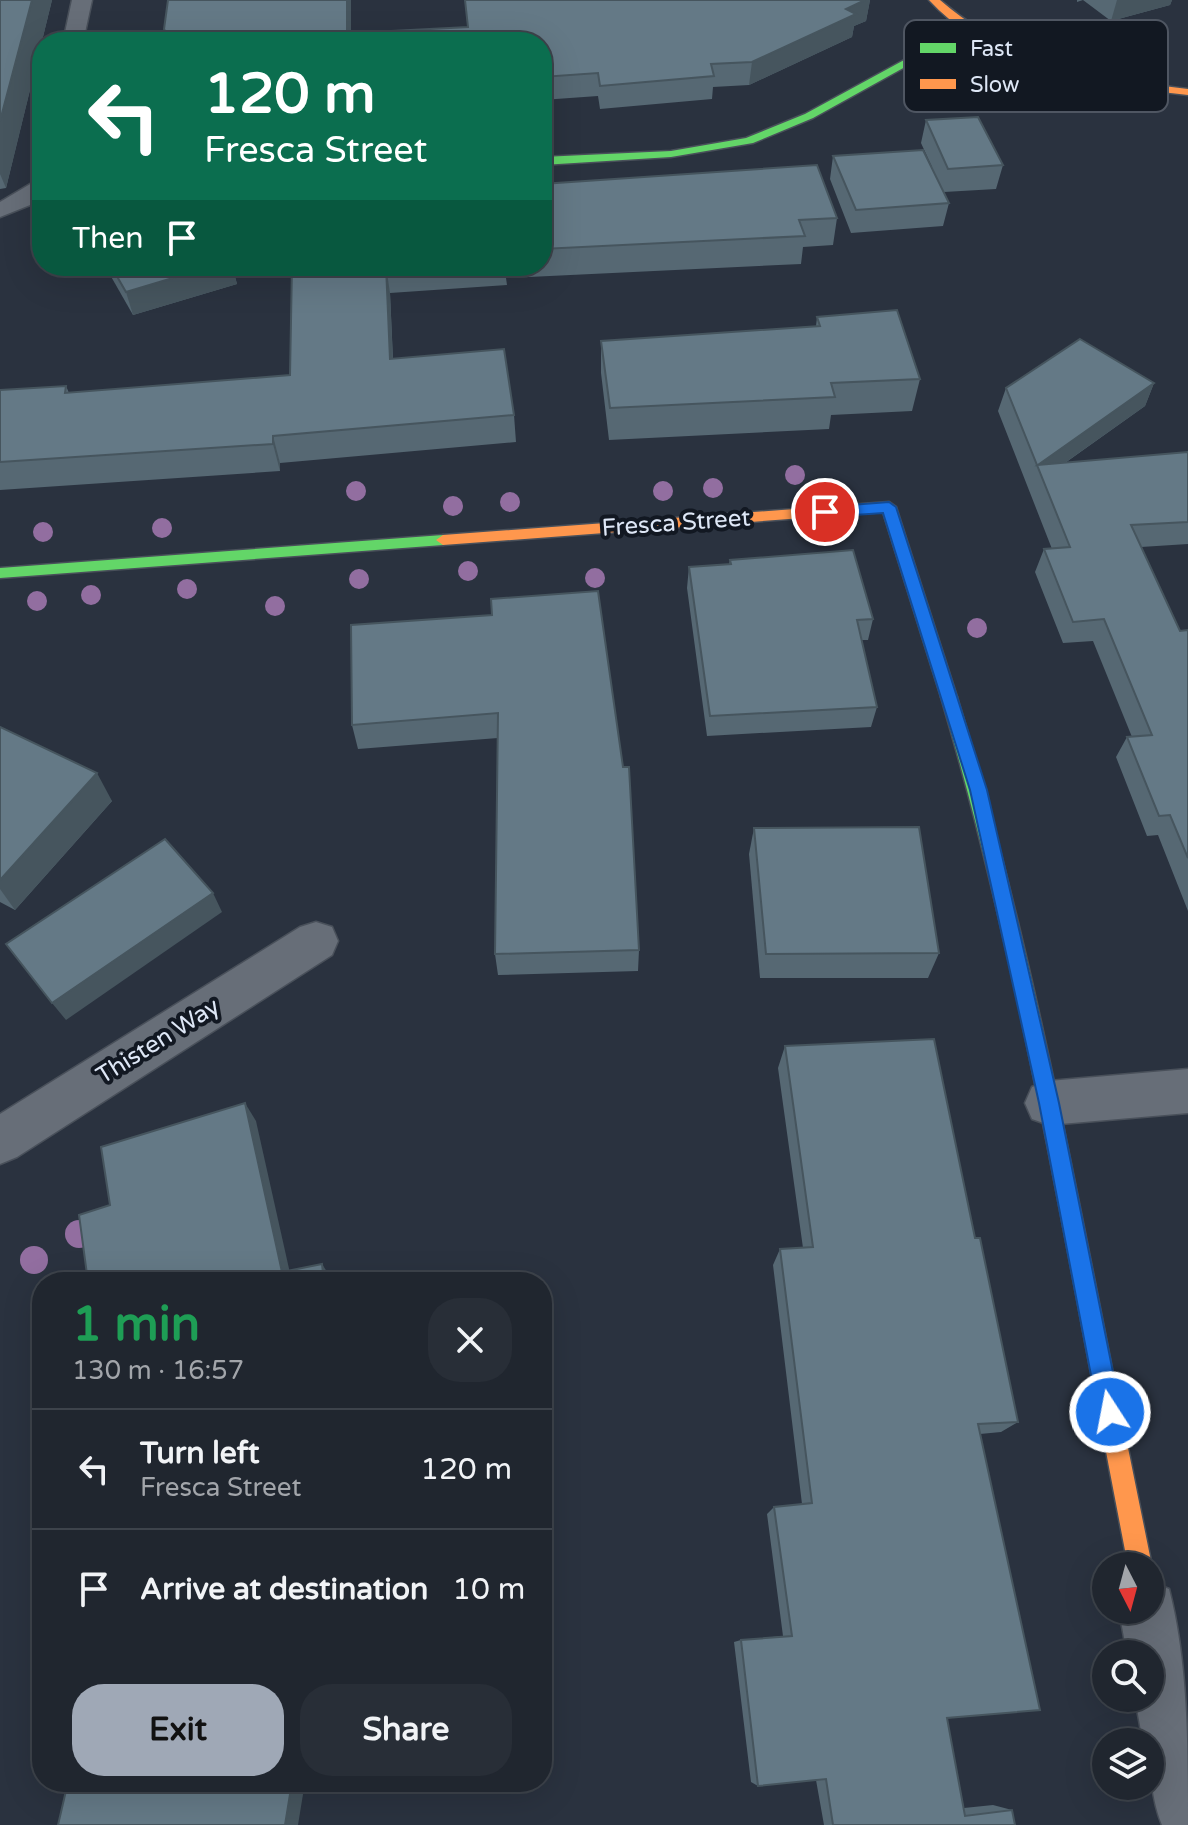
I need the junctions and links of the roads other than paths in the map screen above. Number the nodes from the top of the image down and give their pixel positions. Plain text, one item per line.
1 (82, 0) edge
2 (934, 0) edge
3 (954, 20) edge
4 (75, 32) edge
5 (904, 64) edge
6 (1168, 90) edge
7 (1188, 92) edge
8 (552, 160) edge
9 (32, 192) edge
10 (0, 210) edge
11 (0, 573) edge
12 (316, 941) dead end
13 (1188, 1091) edge
14 (1049, 1103) junction
15 (0, 1141) edge
16 (1137, 1552) edge
17 (1151, 1624) edge
18 (1188, 1813) edge

1 - 4 lane
2 - 3 street
5 - 8 street
6 - 7 street
9 - 10 lane
11 - 14 street, Fresca Street
12 - 15 street, Thisten Way
13 - 14 street
14 - 16 street, Fresca Street
17 - 18 street

